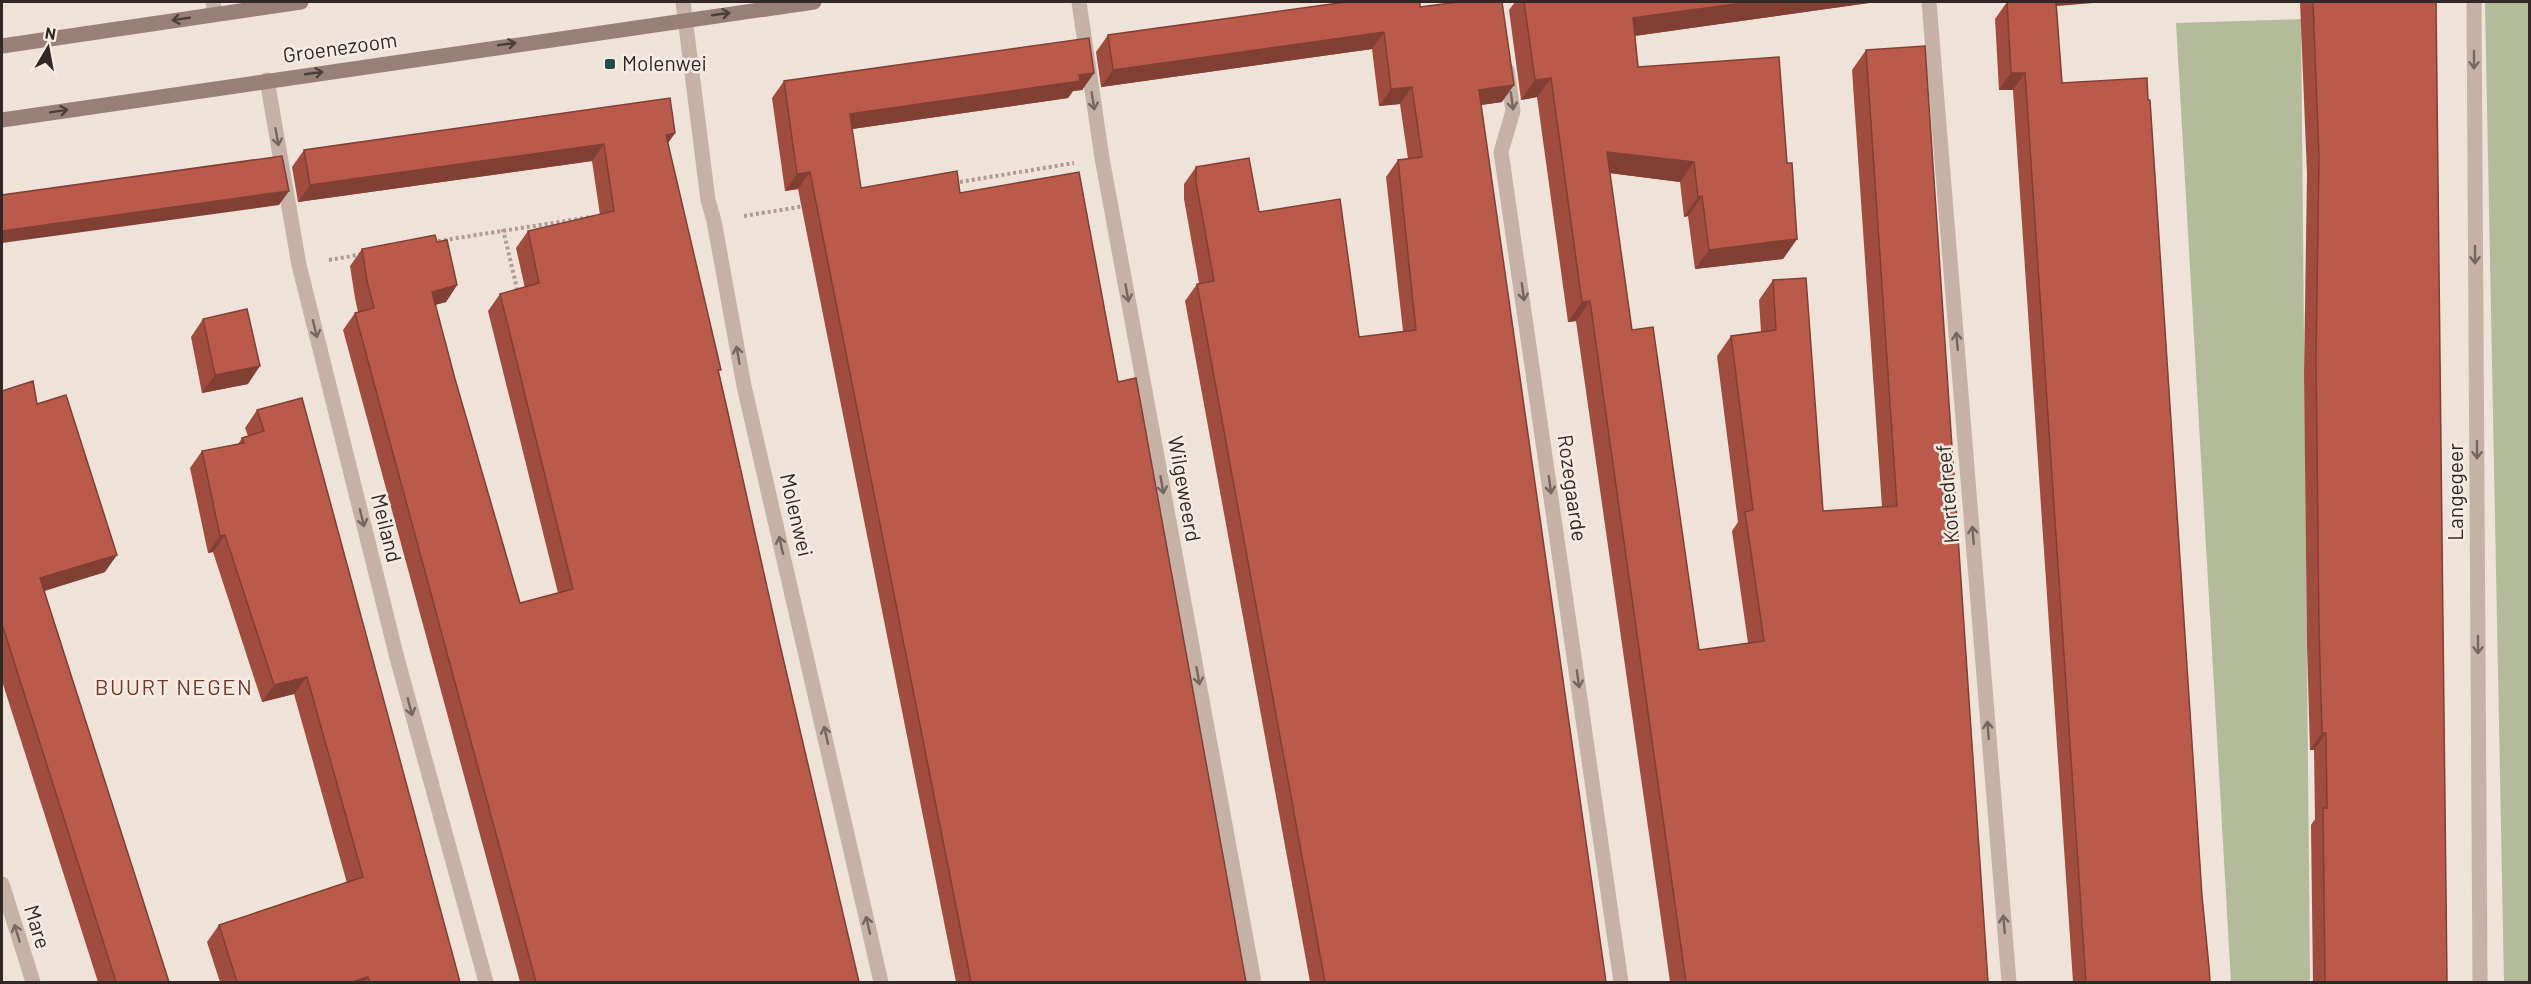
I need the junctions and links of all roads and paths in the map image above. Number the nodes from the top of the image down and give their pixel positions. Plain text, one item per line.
1 (301, 2) edge
2 (683, 2) edge
3 (814, 2) edge
4 (1079, 2) edge
5 (1929, 2) edge
6 (2474, 2) edge
7 (214, 8) edge
8 (685, 18) junction
9 (2, 46) edge
10 (1505, 56) edge
11 (267, 80) junction
12 (2, 120) edge
13 (1102, 158) junction
14 (951, 183) edge
15 (815, 205) edge
16 (594, 216) edge
17 (714, 220) junction
18 (503, 230) junction
19 (424, 243) edge
20 (367, 253) edge
21 (299, 265) junction
22 (518, 296) edge
23 (2, 884) edge
24 (33, 982) edge
25 (486, 982) edge
26 (881, 982) edge
27 (1254, 982) edge
28 (1622, 982) edge
29 (2009, 982) edge
30 (2480, 982) edge

1 - 7 street
2 - 8 street
8 -> 3 street, Groenezoom
4 -> 13 street, Wilgeweerd
29 -> 5 street, Kortedreef
6 -> 30 street, Langegeer
7 -> 9 street
11 -> 8 street, Groenezoom
8 - 17 street, Molenwei
10 -> 28 street, Rozegaarde
12 -> 11 street, Groenezoom
11 -> 21 street, Meiland
13 - 14 path
13 -> 27 street, Wilgeweerd
15 - 17 path
16 - 18 path
26 -> 17 street, Molenwei
18 - 19 path
18 - 22 path
20 - 21 path
21 -> 25 street, Meiland
24 -> 23 street, Mare

